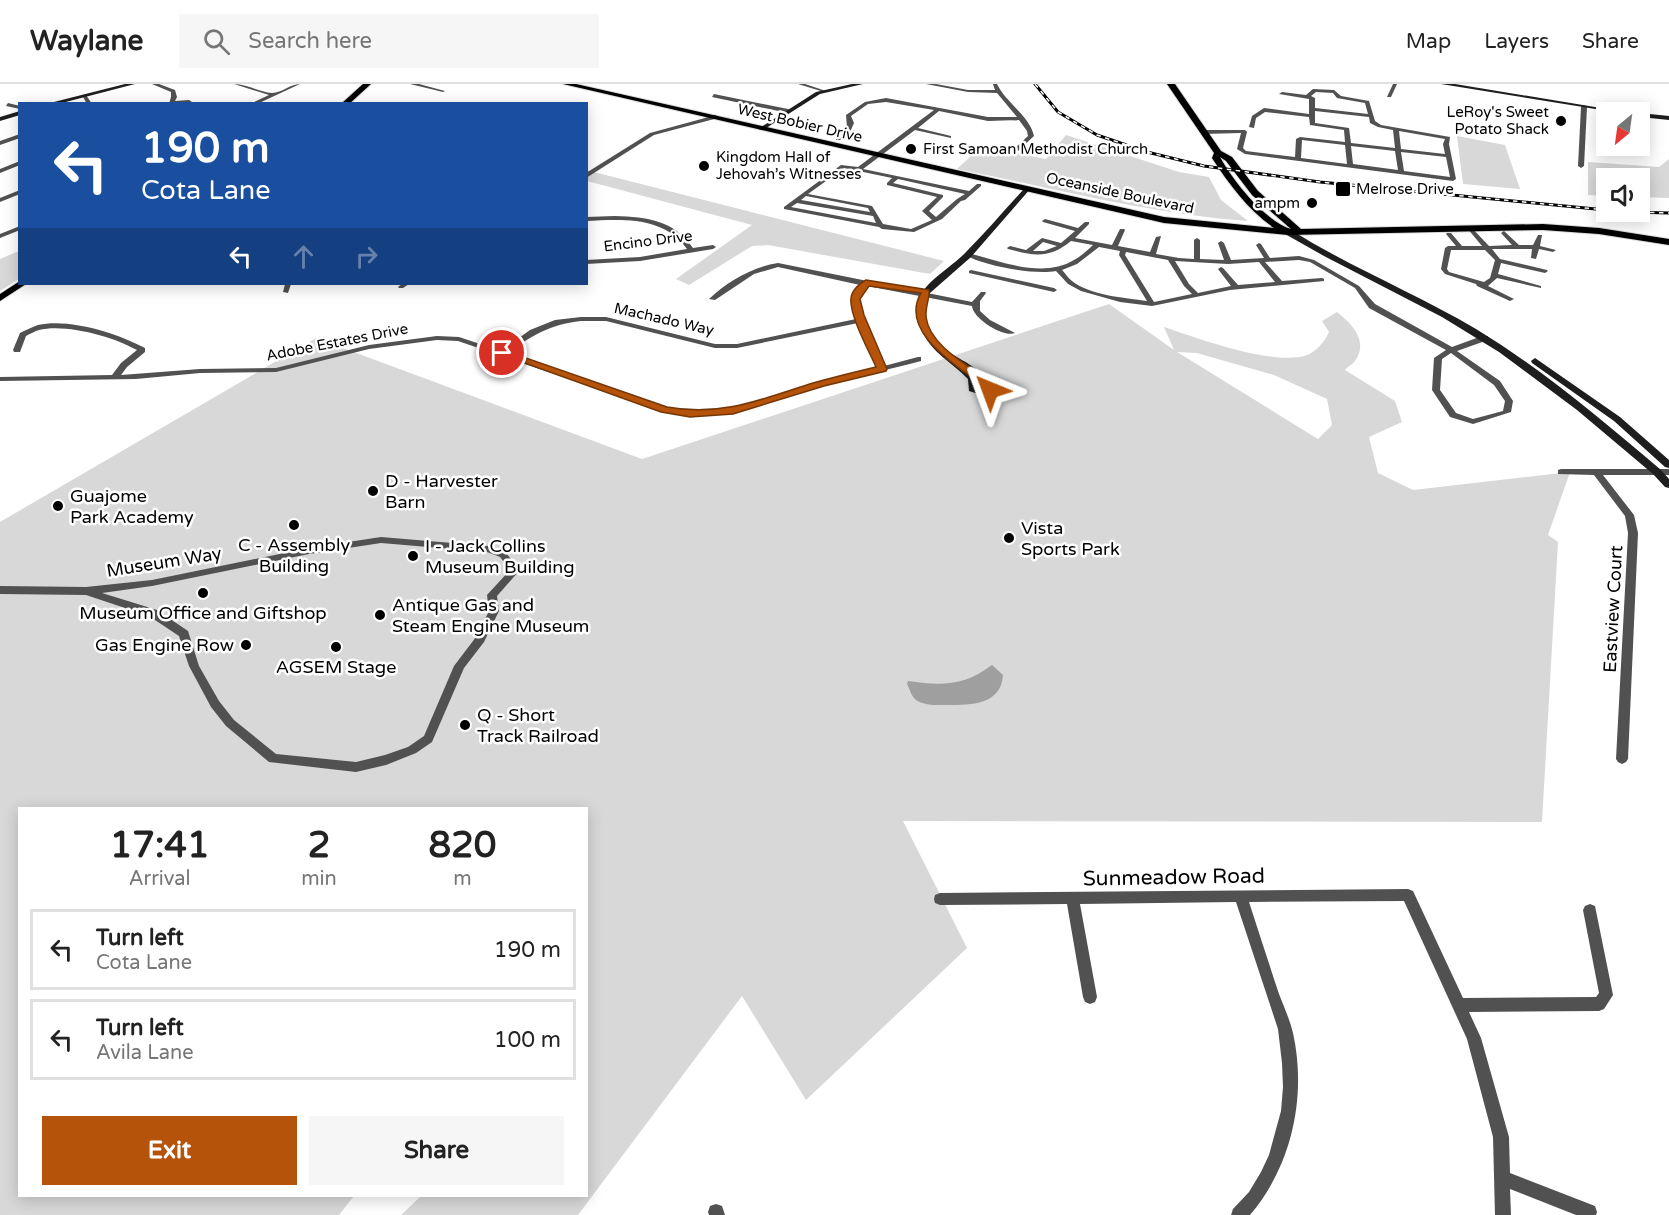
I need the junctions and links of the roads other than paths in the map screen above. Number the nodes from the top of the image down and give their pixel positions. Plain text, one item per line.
1 (132, 84) edge
2 (154, 84) edge
3 (236, 84) edge
4 (266, 84) edge
5 (298, 84) edge
6 (367, 84) edge
7 (412, 84) edge
8 (567, 84) edge
9 (800, 84) edge
10 (860, 84) edge
11 (933, 84) edge
12 (995, 84) edge
13 (1171, 84) edge
14 (1312, 84) edge
15 (1395, 84) edge
16 (1444, 84) edge
17 (579, 85) edge
18 (253, 88) junction
19 (443, 91) dead end
20 (824, 91) junction
21 (998, 92) junction
22 (272, 94) junction
23 (1282, 94) dead end
24 (84, 96) junction
25 (714, 96) dead end
26 (1310, 96) junction
27 (1389, 96) dead end
28 (1351, 98) junction
29 (58, 102) edge
30 (88, 102) edge
31 (172, 102) edge
32 (256, 102) edge
33 (347, 102) edge
34 (8, 105) dead end
35 (1584, 107) junction
36 (18, 108) edge
37 (1596, 109) edge
38 (938, 110) junction
39 (788, 111) junction
40 (1312, 112) junction
41 (18, 114) edge
42 (1371, 116) junction
43 (1650, 116) edge
44 (716, 117) junction
45 (1020, 118) junction
46 (1669, 118) edge
47 (0, 119) edge
48 (913, 128) junction
49 (761, 129) junction
50 (1396, 129) junction
51 (1202, 130) junction
52 (1242, 130) junction
53 (949, 136) dead end
54 (18, 137) edge
55 (838, 139) dead end
56 (0, 143) edge
57 (1348, 144) junction
58 (1016, 150) dead end
59 (1398, 150) junction
60 (1218, 153) junction
61 (879, 155) junction
62 (1449, 156) junction
63 (1298, 159) junction
64 (18, 164) edge
65 (588, 165) edge
66 (1350, 166) junction
67 (1581, 166) dead end
68 (601, 167) junction
69 (860, 168) junction
70 (0, 171) edge
71 (1401, 173) junction
72 (588, 175) edge
73 (897, 177) junction
74 (980, 185) dead end
75 (1028, 188) junction
76 (18, 193) edge
77 (970, 193) junction
78 (804, 195) junction
79 (0, 200) edge
80 (796, 201) junction
81 (875, 215) junction
82 (588, 219) edge
83 (936, 220) junction
84 (1045, 221) dead end
85 (1088, 223) dead end
86 (1272, 224) junction
87 (1471, 225) junction
88 (882, 227) junction
89 (18, 229) edge
90 (1291, 229) junction
91 (1079, 230) junction
92 (1122, 230) dead end
93 (1504, 233) dead end
94 (1449, 234) dead end
95 (0, 236) edge
96 (1540, 236) dead end
97 (1160, 237) dead end
98 (1669, 237) edge
99 (1070, 239) junction
100 (1197, 240) dead end
101 (1669, 242) edge
102 (1221, 243) dead end
103 (1063, 245) junction
104 (1097, 245) junction
105 (1259, 245) dead end
106 (713, 247) dead end
107 (1460, 247) junction
108 (1488, 247) junction
109 (1517, 247) junction
110 (1536, 247) junction
111 (1010, 248) dead end
112 (1114, 249) junction
113 (691, 250) junction
114 (1123, 250) junction
115 (1552, 250) dead end
116 (1027, 253) junction
117 (968, 255) junction
118 (1152, 255) junction
119 (1170, 258) junction
120 (1534, 258) dead end
121 (1264, 260) junction
122 (1498, 260) junction
123 (1197, 261) junction
124 (588, 262) edge
125 (1228, 262) junction
126 (1022, 268) junction
127 (1057, 268) junction
128 (1221, 269) dead end
129 (1545, 271) dead end
130 (971, 272) dead end
131 (1494, 275) junction
132 (1322, 280) dead end
133 (1013, 281) junction
134 (1279, 282) junction
135 (866, 283) junction
136 (20, 285) edge
137 (288, 285) edge
138 (1479, 285) junction
139 (1236, 287) junction
140 (1539, 287) dead end
141 (1054, 290) dead end
142 (286, 292) dead end
143 (983, 293) dead end
144 (925, 294) junction
145 (1197, 295) junction
146 (0, 298) edge
147 (713, 299) dead end
148 (1510, 299) dead end
149 (976, 303) junction
150 (1152, 304) junction
151 (861, 320) junction
152 (1011, 333) dead end
153 (1485, 338) junction
154 (940, 349) junction
155 (17, 350) dead end
156 (1451, 350) junction
157 (502, 353) junction
158 (918, 359) dead end
159 (882, 369) junction
160 (115, 377) junction
161 (0, 380) edge
162 (1669, 465) edge
163 (1561, 472) dead end
164 (1596, 472) junction
165 (1657, 472) junction
166 (1669, 472) edge
167 (1669, 486) edge
168 (0, 590) edge
169 (86, 591) junction
170 (1622, 759) dead end
171 (1240, 896) junction
172 (1072, 898) junction
173 (940, 899) dead end
174 (1590, 910) dead end
175 (1090, 997) dead end
176 (1458, 1005) junction
177 (1504, 1179) junction
178 (1590, 1212) dead end
179 (1239, 1215) edge
180 (1503, 1215) edge

1 - 24 main road
2 - 31 street
3 - 18 street
4 - 18 street
5 - 22 street
6 - 33 main road
7 - 19 street
8 - 17 main road, West Bobier Drive
9 - 20 street
10 - 20 main road
11 - 21 street
12 - 21 street
13 - 51 main road
14 - 28 street
15 - 27 street
16 - 35 main road
17 - 44 main road, West Bobier Drive
18 - 22 street
20 - 39 main road
21 - 45 street
22 - 32 street
23 - 26 street
24 - 29 main road
24 - 30 street
25 - 39 street
26 - 28 street
26 - 40 street
28 - 42 street
34 - 36 street
35 - 37 main road
35 - 67 street
38 - 45 street
38 - 48 street
38 - 55 street
39 - 49 main road
40 - 42 street
40 - 52 street
40 - 57 street
41 - 47 main road
42 - 50 street
43 - 46 main road
44 - 49 main road, West Bobier Drive
44 - 68 street
45 - 58 street
48 - 53 street
48 - 61 street
49 - 61 main road, West Bobier Drive
50 - 59 street
50 - 62 street
51 - 52 street
51 - 60 main road
52 - 63 street
54 - 56 street
57 - 59 street
57 - 63 street
57 - 66 street
59 - 62 street
59 - 71 street
60 - 86 main road
60 - 90 main road
61 - 69 street
61 - 75 main road, West Bobier Drive
62 - 71 street
63 - 66 street
64 - 70 street
65 - 68 street
66 - 71 street
68 - 72 street
69 - 73 street
69 - 78 street
73 - 77 street
73 - 83 street
74 - 77 street
75 - 86 main road, Oceanside Boulevard
75 - 90 main road, Oceanside Boulevard
75 - 117 main road
76 - 79 street
77 - 83 street
78 - 80 street
78 - 81 street
80 - 81 street
80 - 88 street
81 - 88 street
82 - 113 street
83 - 88 street
84 - 91 street
85 - 91 street
86 - 90 main road
87 - 90 main road, Oceanside Boulevard
87 - 90 main road, Oceanside Boulevard
87 - 98 main road, Oceanside Boulevard
87 - 101 main road, Oceanside Boulevard
87 - 108 street
89 - 95 street
90 - 153 main road
90 - 162 main road
91 - 99 street
92 - 112 street
93 - 109 street
94 - 107 street
96 - 110 street
97 - 118 street
99 - 103 street
99 - 104 street
100 - 123 street
102 - 125 street
103 - 116 street
103 - 116 street
104 - 112 street
104 - 127 street
105 - 121 street
106 - 113 street, Encino Drive
107 - 108 street
107 - 138 street
108 - 109 street
108 - 122 street
109 - 110 street
110 - 115 street
110 - 120 street
111 - 116 street
112 - 114 street
113 - 124 street, Encino Drive
114 - 118 street
114 - 150 street
117 - 126 street
117 - 144 main road
118 - 119 street
119 - 123 street
119 - 145 street
121 - 125 street
121 - 134 street
121 - 156 street
122 - 129 street
122 - 131 street
123 - 125 street
126 - 127 street
126 - 133 street
127 - 150 street
128 - 139 street
130 - 133 street
131 - 138 street
131 - 140 street
132 - 134 street
133 - 141 street
134 - 139 street
135 - 144 street
135 - 147 street
135 - 151 street
136 - 146 main road
137 - 142 street
138 - 148 street
139 - 145 street
143 - 149 street
144 - 149 street
144 - 154 main road
145 - 150 street
149 - 152 street
151 - 157 street, Machado Way
151 - 159 street
153 - 156 street
153 - 165 main road
154 - 154 main road
155 - 160 street
156 - 156 street
157 - 159 street, Adobe Estates Drive
157 - 160 street, Adobe Estates Drive
158 - 159 street, Adobe Estates Drive
160 - 161 street, Adobe Estates Drive
163 - 164 street
164 - 165 street
164 - 170 street, Eastview Court
165 - 166 street
165 - 167 main road
168 - 169 street, Museum Way
169 - 169 street, Museum Way
171 - 172 street, Sunmeadow Road
171 - 176 street, Sunmeadow Road
171 - 179 street
172 - 173 street, Sunmeadow Road
172 - 175 street
174 - 176 street
176 - 177 street
177 - 178 street
177 - 180 street

